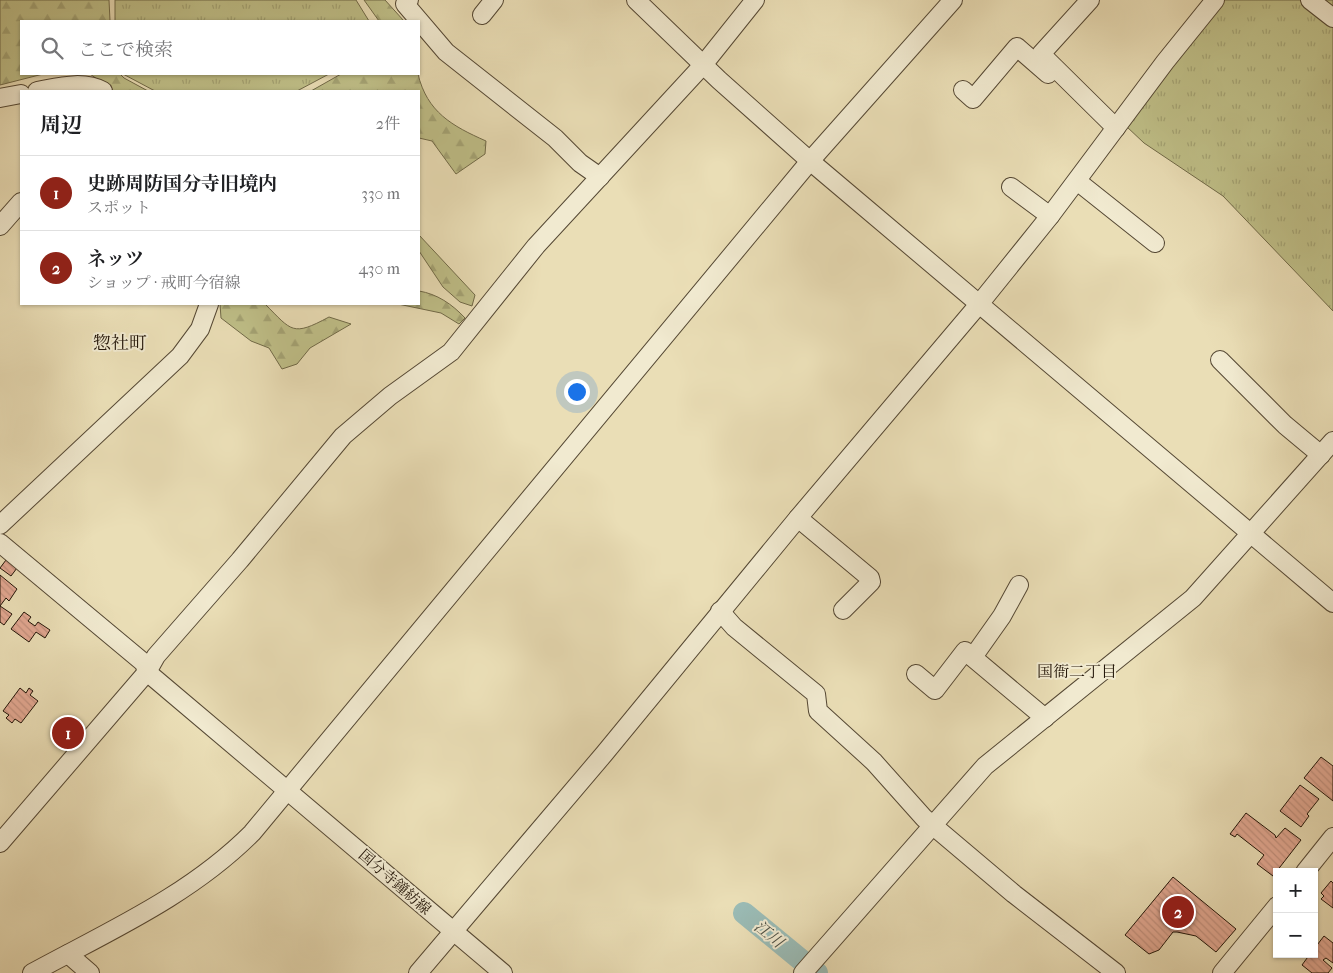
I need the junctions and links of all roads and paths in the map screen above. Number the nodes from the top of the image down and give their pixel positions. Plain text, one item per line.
1 (409, 0) edge
2 (494, 0) edge
3 (636, 0) edge
4 (755, 0) edge
5 (953, 0) edge
6 (1090, 0) edge
7 (1215, 0) edge
8 (1310, 0) edge
9 (482, 16) dead end
10 (1333, 18) edge
11 (419, 20) edge
12 (420, 22) edge
13 (704, 65) junction
14 (1063, 76) junction
15 (43, 90) edge
16 (102, 90) edge
17 (963, 90) dead end
18 (20, 94) edge
19 (0, 98) edge
20 (1116, 128) junction
21 (810, 161) junction
22 (600, 177) junction
23 (1077, 181) junction
24 (1011, 186) dead end
25 (20, 203) edge
26 (1050, 216) junction
27 (0, 226) edge
28 (1155, 243) dead end
29 (980, 303) junction
30 (209, 305) edge
31 (1220, 360) dead end
32 (1333, 441) edge
33 (1321, 455) junction
34 (798, 518) junction
35 (0, 525) edge
36 (1251, 534) junction
37 (0, 543) edge
38 (1019, 586) dead end
39 (1333, 603) edge
40 (843, 610) dead end
41 (720, 611) junction
42 (973, 657) junction
43 (147, 672) junction
44 (916, 674) dead end
45 (1044, 718) junction
46 (289, 791) junction
47 (933, 825) junction
48 (1333, 837) edge
49 (0, 843) edge
50 (1308, 868) edge
51 (1273, 911) edge
52 (453, 932) junction
53 (68, 954) junction
54 (32, 973) edge
55 (90, 973) edge
56 (418, 973) edge
57 (503, 973) edge
58 (803, 973) edge
59 (1116, 973) edge
60 (1222, 973) edge

1 - 11 street
2 - 9 street
3 - 13 street
4 - 13 street
5 - 21 street
6 - 14 street
7 - 20 street
8 - 10 street
12 - 22 street
13 - 21 street
13 - 22 street
14 - 17 street
14 - 20 street
15 - 16 street
18 - 19 street
20 - 23 street
21 - 29 street
21 - 46 street
22 - 43 street
23 - 26 street
23 - 28 street
24 - 26 street
25 - 27 street
26 - 29 street
29 - 34 street
29 - 36 street
30 - 35 street
31 - 33 street
32 - 33 street
33 - 36 street
34 - 40 street
34 - 41 street
36 - 39 street
36 - 45 street
37 - 43 street, 国分寺鐘紡線
38 - 42 street
41 - 47 street
41 - 52 street
42 - 44 street
42 - 45 street
43 - 46 street, 国分寺鐘紡線
43 - 49 street
45 - 47 street
46 - 52 street, 国分寺鐘紡線
46 - 53 street
47 - 58 street
47 - 59 street
48 - 50 street
51 - 60 street
52 - 56 street
52 - 57 street, 国分寺鐘紡線
53 - 54 street
53 - 55 street

